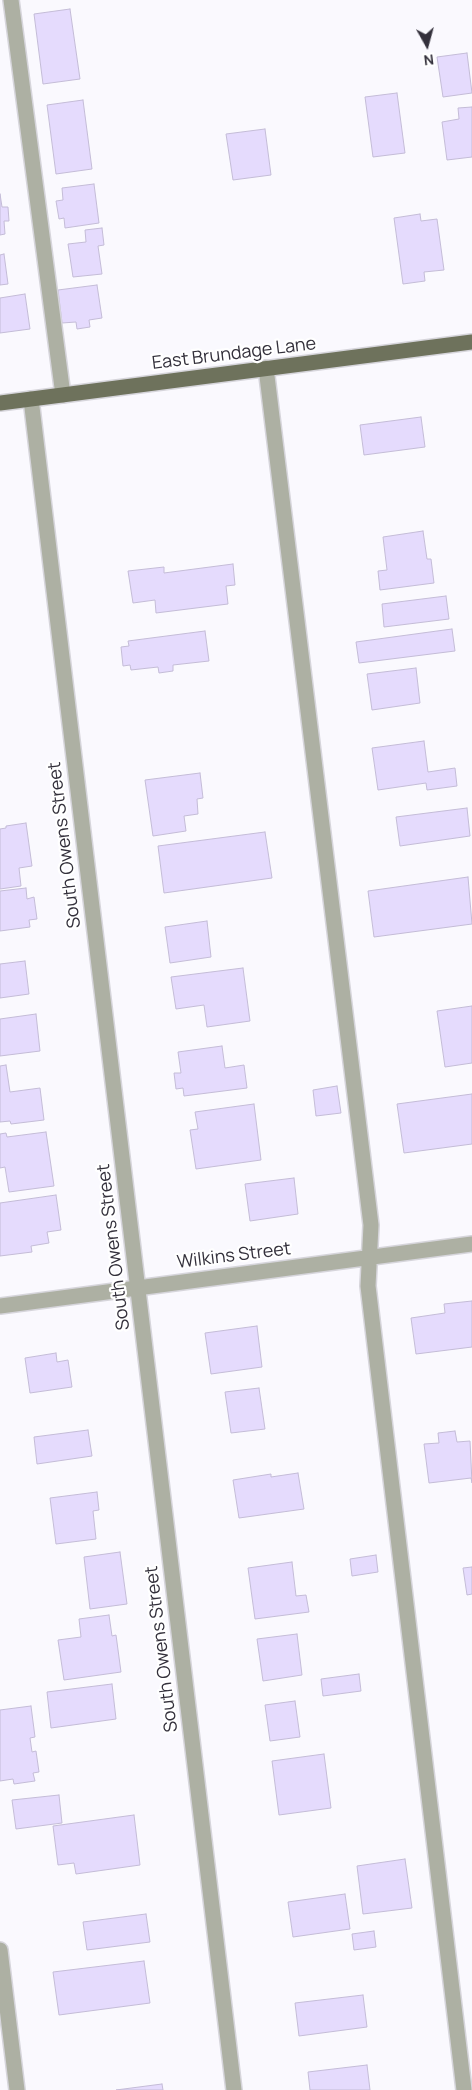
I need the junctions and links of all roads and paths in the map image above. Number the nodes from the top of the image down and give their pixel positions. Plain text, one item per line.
1 (11, 0) edge
2 (472, 342) edge
3 (266, 368) junction
4 (63, 395) junction
5 (31, 399) junction
6 (0, 403) edge
7 (472, 1244) edge
8 (371, 1258) junction
9 (138, 1288) junction
10 (0, 1306) edge
11 (0, 1950) edge
12 (17, 2090) edge
13 (234, 2090) edge
14 (464, 2090) edge

1 - 4 street
2 - 3 main road, East Brundage Lane
3 - 4 main road, East Brundage Lane
3 - 8 street
4 - 5 main road, East Brundage Lane
5 - 6 main road, East Brundage Lane
5 - 9 street, South Owens Street
7 - 8 street, Wilkins Street
8 - 9 street, Wilkins Street
8 - 14 street
9 - 10 street, Wilkins Street
9 - 13 street, South Owens Street
11 - 12 street

